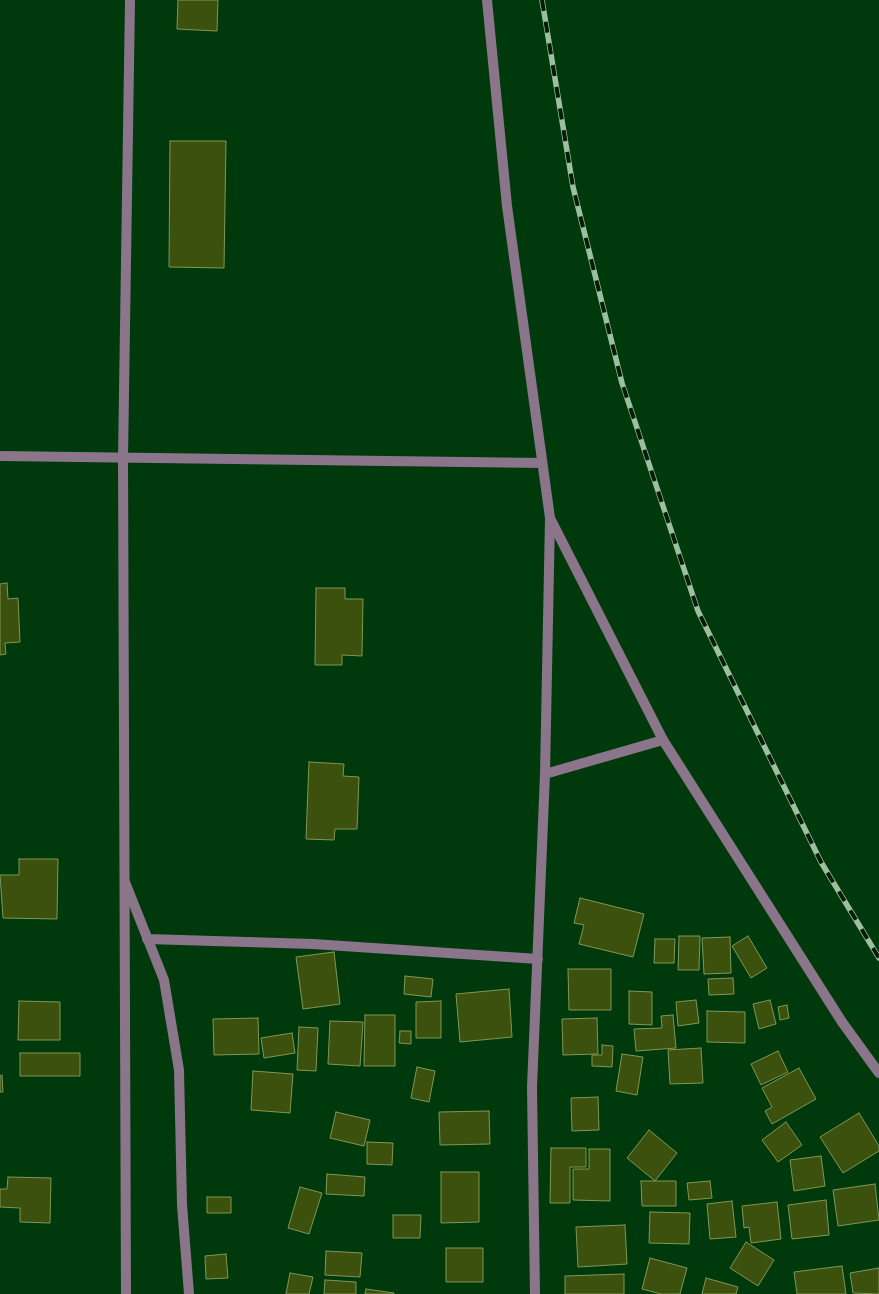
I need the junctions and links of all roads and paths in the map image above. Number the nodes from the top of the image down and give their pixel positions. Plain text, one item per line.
1 (130, 0) edge
2 (487, 0) edge
3 (0, 456) edge
4 (123, 458) junction
5 (542, 464) junction
6 (550, 518) junction
7 (663, 740) junction
8 (545, 774) junction
9 (124, 881) junction
10 (147, 939) junction
11 (538, 959) junction
12 (879, 1073) edge
13 (126, 1294) edge
14 (189, 1294) edge
15 (535, 1294) edge

1 - 4 street
2 - 5 street
3 - 4 street
4 - 5 street
4 - 9 street
5 - 6 street
6 - 7 street
6 - 8 street
7 - 8 street
7 - 12 street
8 - 11 street
9 - 10 street
9 - 13 street
10 - 11 street
10 - 14 street
11 - 15 street

